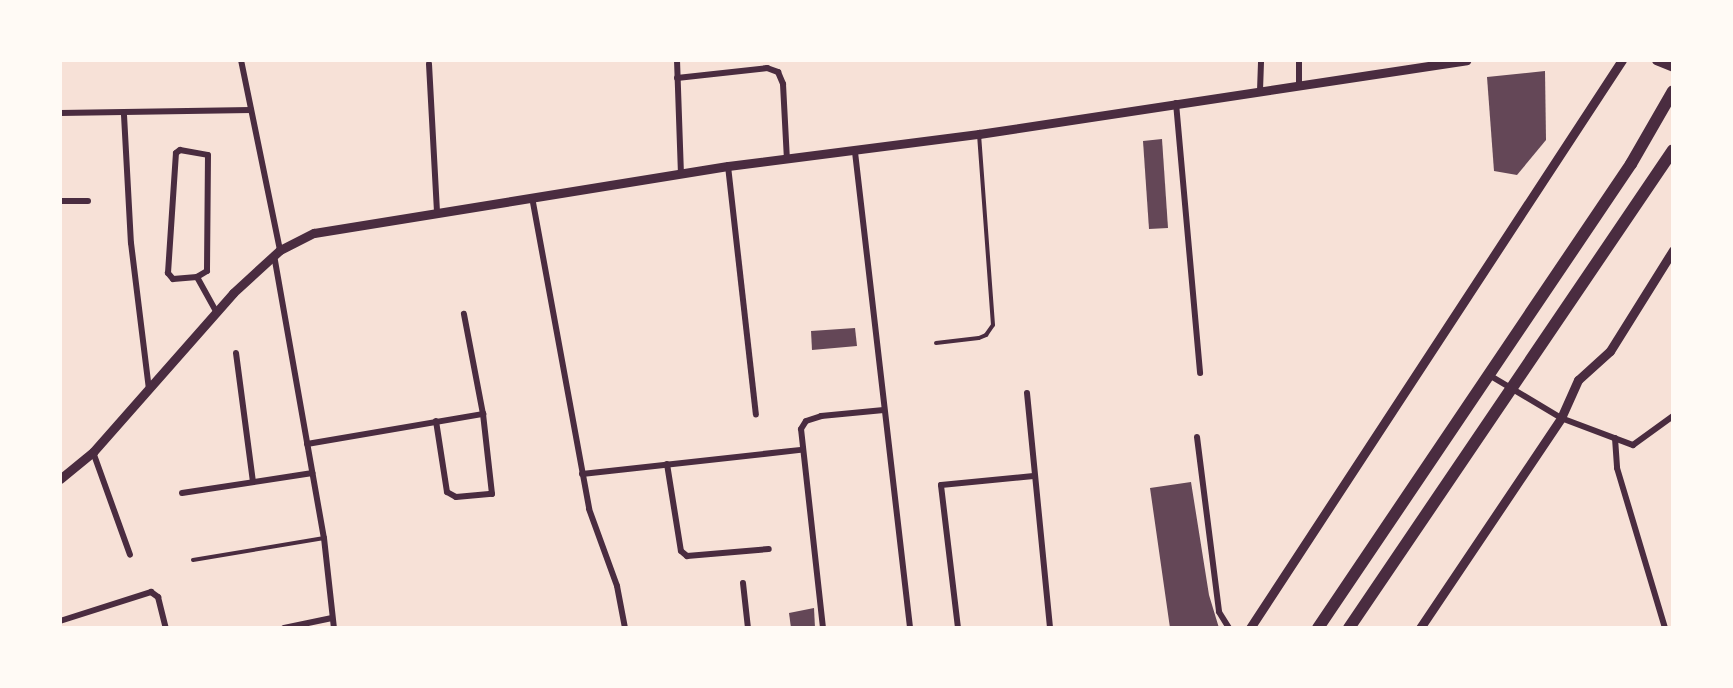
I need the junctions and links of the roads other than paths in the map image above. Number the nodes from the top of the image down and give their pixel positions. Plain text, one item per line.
1 (240, 60) edge
2 (677, 60) edge
3 (1261, 60) edge
4 (1299, 60) edge
5 (1466, 60) edge
6 (1622, 60) edge
7 (1656, 60) edge
8 (429, 64) dead end
9 (1673, 68) edge
10 (676, 78) junction
11 (1299, 85) junction
12 (1260, 91) junction
13 (1673, 91) edge
14 (1176, 103) junction
15 (251, 110) junction
16 (60, 113) edge
17 (124, 115) junction
18 (979, 134) junction
19 (1673, 150) edge
20 (855, 152) junction
21 (787, 160) junction
22 (728, 166) junction
23 (681, 175) junction
24 (532, 197) junction
25 (60, 201) edge
26 (88, 201) dead end
27 (437, 211) junction
28 (1673, 250) edge
29 (277, 252) junction
30 (197, 277) junction
31 (216, 311) junction
32 (464, 314) dead end
33 (936, 343) dead end
34 (236, 353) dead end
35 (1200, 373) dead end
36 (1488, 374) junction
37 (149, 389) junction
38 (1511, 389) junction
39 (1027, 393) dead end
40 (884, 410) junction
41 (483, 414) junction
42 (756, 414) dead end
43 (1673, 416) edge
44 (1561, 418) junction
45 (436, 421) junction
46 (1197, 436) dead end
47 (1615, 438) junction
48 (307, 444) junction
49 (801, 450) junction
50 (93, 452) junction
51 (667, 464) junction
52 (312, 473) junction
53 (582, 474) junction
54 (1034, 476) junction
55 (60, 479) edge
56 (254, 482) junction
57 (182, 493) dead end
58 (324, 538) junction
59 (769, 549) dead end
60 (130, 555) dead end
61 (193, 561) dead end
62 (743, 583) dead end
63 (332, 618) junction
64 (60, 621) edge
65 (166, 628) edge
66 (284, 628) edge
67 (334, 628) edge
68 (624, 628) edge
69 (748, 628) edge
70 (823, 628) edge
71 (910, 628) edge
72 (958, 628) edge
73 (1050, 628) edge
74 (1229, 628) edge
75 (1250, 628) edge
76 (1318, 628) edge
77 (1349, 628) edge
78 (1420, 628) edge
79 (1665, 628) edge

1 - 15 street
2 - 10 street
3 - 12 street
4 - 11 street
5 - 11 street
6 - 75 street
7 - 9 street
8 - 27 street
10 - 21 street
10 - 23 street
11 - 12 street
12 - 14 street
13 - 36 highway
14 - 18 street
14 - 35 street
15 - 17 street
15 - 29 street
16 - 17 street
17 - 37 street
18 - 20 street
18 - 33 lane
19 - 38 highway
20 - 21 street
20 - 40 street
21 - 22 street
22 - 23 street
22 - 42 street
23 - 24 street
24 - 27 street
24 - 53 street
25 - 26 street
27 - 29 street
28 - 44 street
29 - 31 street
29 - 48 street
30 - 30 street
30 - 31 street
31 - 37 street
32 - 41 street
34 - 56 street
36 - 38 street
36 - 76 highway
37 - 50 street
38 - 44 street
38 - 77 highway
39 - 54 street
40 - 49 street
40 - 71 street
41 - 45 street
41 - 45 street
43 - 47 street
44 - 47 street
44 - 78 street
45 - 48 street
46 - 74 street
47 - 79 street
48 - 52 street
49 - 51 street
49 - 70 street
50 - 55 street
50 - 60 street
51 - 53 street
51 - 59 street
52 - 56 street
52 - 58 street
53 - 68 street
54 - 72 street
54 - 73 street
56 - 57 street
58 - 61 lane
58 - 63 street
62 - 69 street
63 - 66 street
63 - 67 street
64 - 65 street

